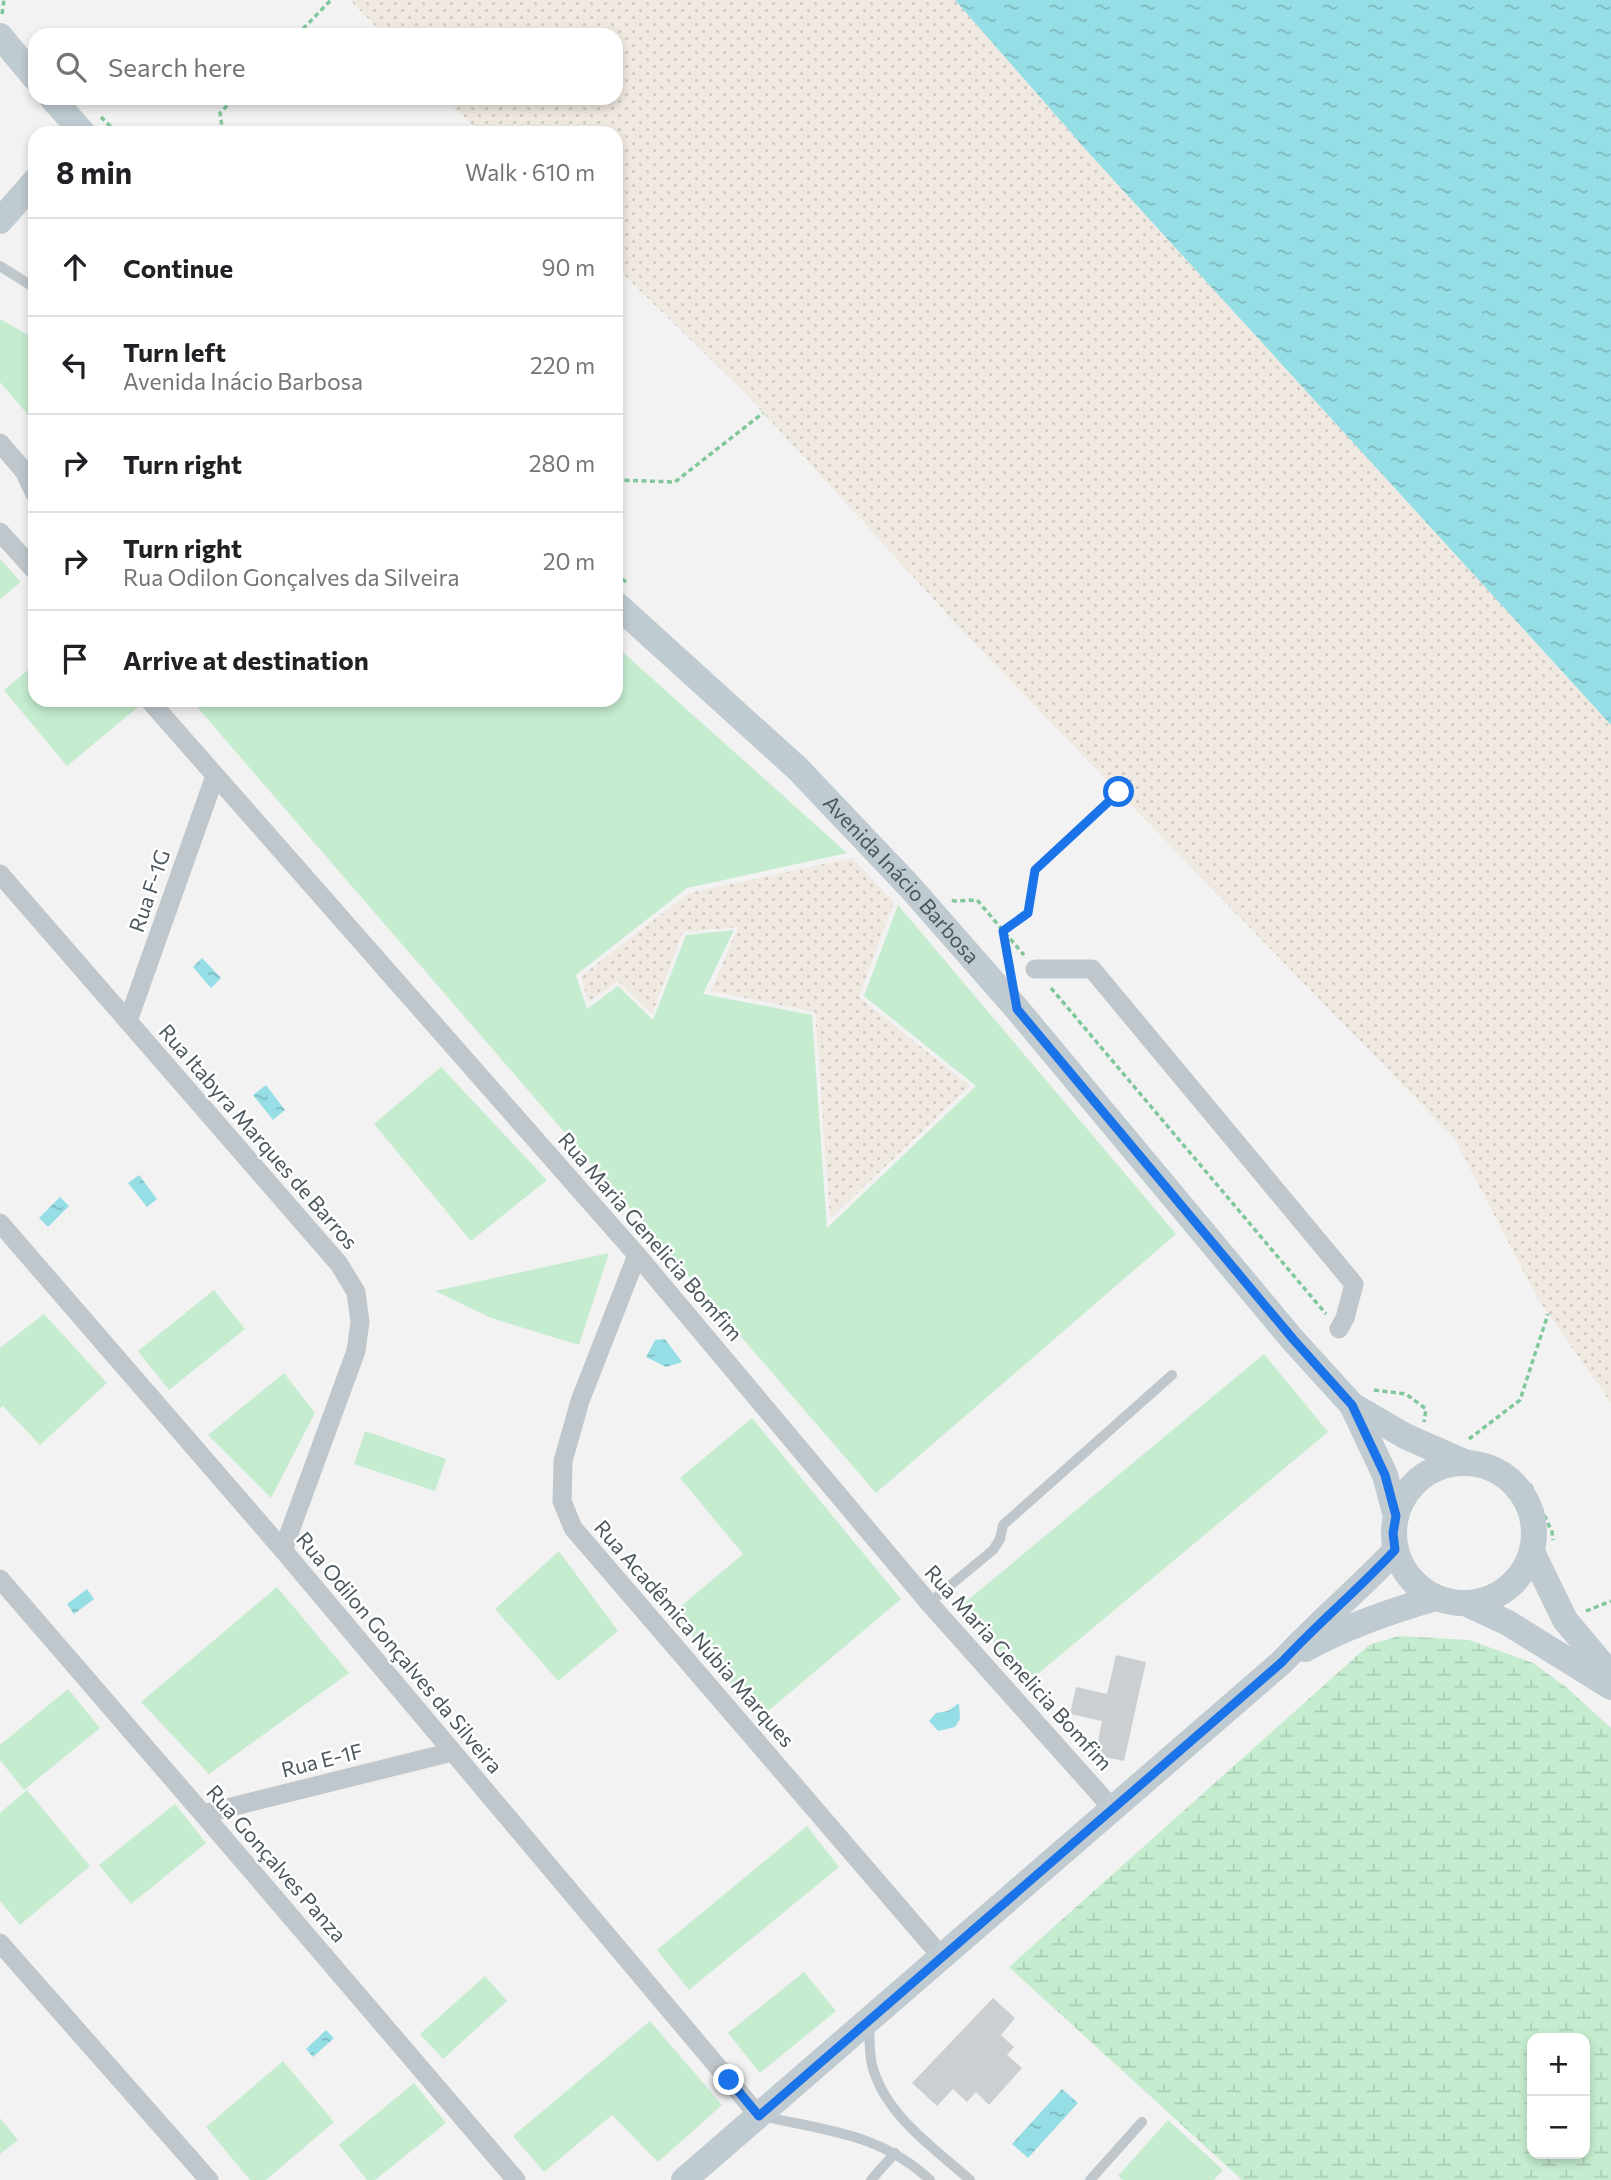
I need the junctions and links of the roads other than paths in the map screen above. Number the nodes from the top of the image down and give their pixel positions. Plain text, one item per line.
1 (0, 36) edge
2 (28, 70) edge
3 (58, 105) edge
4 (74, 126) edge
5 (28, 189) edge
6 (0, 221) edge
7 (0, 266) edge
8 (28, 284) edge
9 (0, 443) edge
10 (28, 479) edge
11 (0, 532) edge
12 (28, 563) edge
13 (623, 610) edge
14 (155, 707) edge
15 (215, 776) junction
16 (0, 874) edge
17 (1035, 969) dead end
18 (128, 1021) junction
19 (0, 1223) edge
20 (637, 1255) junction
21 (1339, 1329) dead end
22 (1172, 1375) dead end
23 (1352, 1405) junction
24 (1469, 1454) junction
25 (1396, 1516) junction
26 (1543, 1548) junction
27 (283, 1549) junction
28 (1395, 1550) junction
29 (0, 1580) edge
30 (1436, 1598) junction
31 (929, 1602) junction
32 (1467, 1604) junction
33 (1282, 1662) junction
34 (1611, 1675) edge
35 (1611, 1687) edge
36 (452, 1752) junction
37 (1112, 1808) junction
38 (203, 1814) junction
39 (0, 1942) edge
40 (941, 1956) junction
41 (868, 2021) junction
42 (759, 2116) junction
43 (1142, 2122) dead end
44 (895, 2153) junction
45 (209, 2180) edge
46 (516, 2180) edge
47 (684, 2180) edge
48 (871, 2180) edge
49 (930, 2180) edge
50 (970, 2180) edge
51 (1090, 2180) edge

1 - 2 main road
3 - 4 main road
5 - 6 main road
7 - 8 lane
9 - 10 street
11 - 12 street
13 - 23 main road, Avenida Inácio Barbosa
14 - 15 street, Rua Maria Genelicia Bomfim
15 - 18 street, Rua F-1G
15 - 20 street, Rua Maria Genelicia Bomfim
16 - 18 street, Rua Itabyra Marques de Barros
17 - 21 street
18 - 27 street, Rua Itabyra Marques de Barros
19 - 27 street, Rua Odilon Gonçalves da Silveira
20 - 31 street, Rua Maria Genelicia Bomfim
20 - 40 street, Rua Acadêmica Núbia Marques
22 - 31 lane
23 - 24 main road, Avenida Inácio Barbosa
23 - 25 main road, Avenida Inácio Barbosa
24 - 25 main road
24 - 26 main road
25 - 28 main road
26 - 32 main road
26 - 34 main road
27 - 36 street, Rua Odilon Gonçalves da Silveira
28 - 30 main road
28 - 33 main road
29 - 38 street, Rua Gonçalves Panza
30 - 32 main road
30 - 33 main road
31 - 37 street, Rua Maria Genelicia Bomfim
32 - 35 main road
33 - 37 main road
36 - 38 street, Rua E-1F
36 - 42 street, Rua Odilon Gonçalves da Silveira
37 - 40 main road
38 - 46 street, Rua Gonçalves Panza
39 - 45 street
40 - 41 main road
41 - 42 main road
41 - 50 lane
42 - 44 lane
42 - 47 main road
43 - 51 lane
44 - 48 lane
44 - 49 lane

